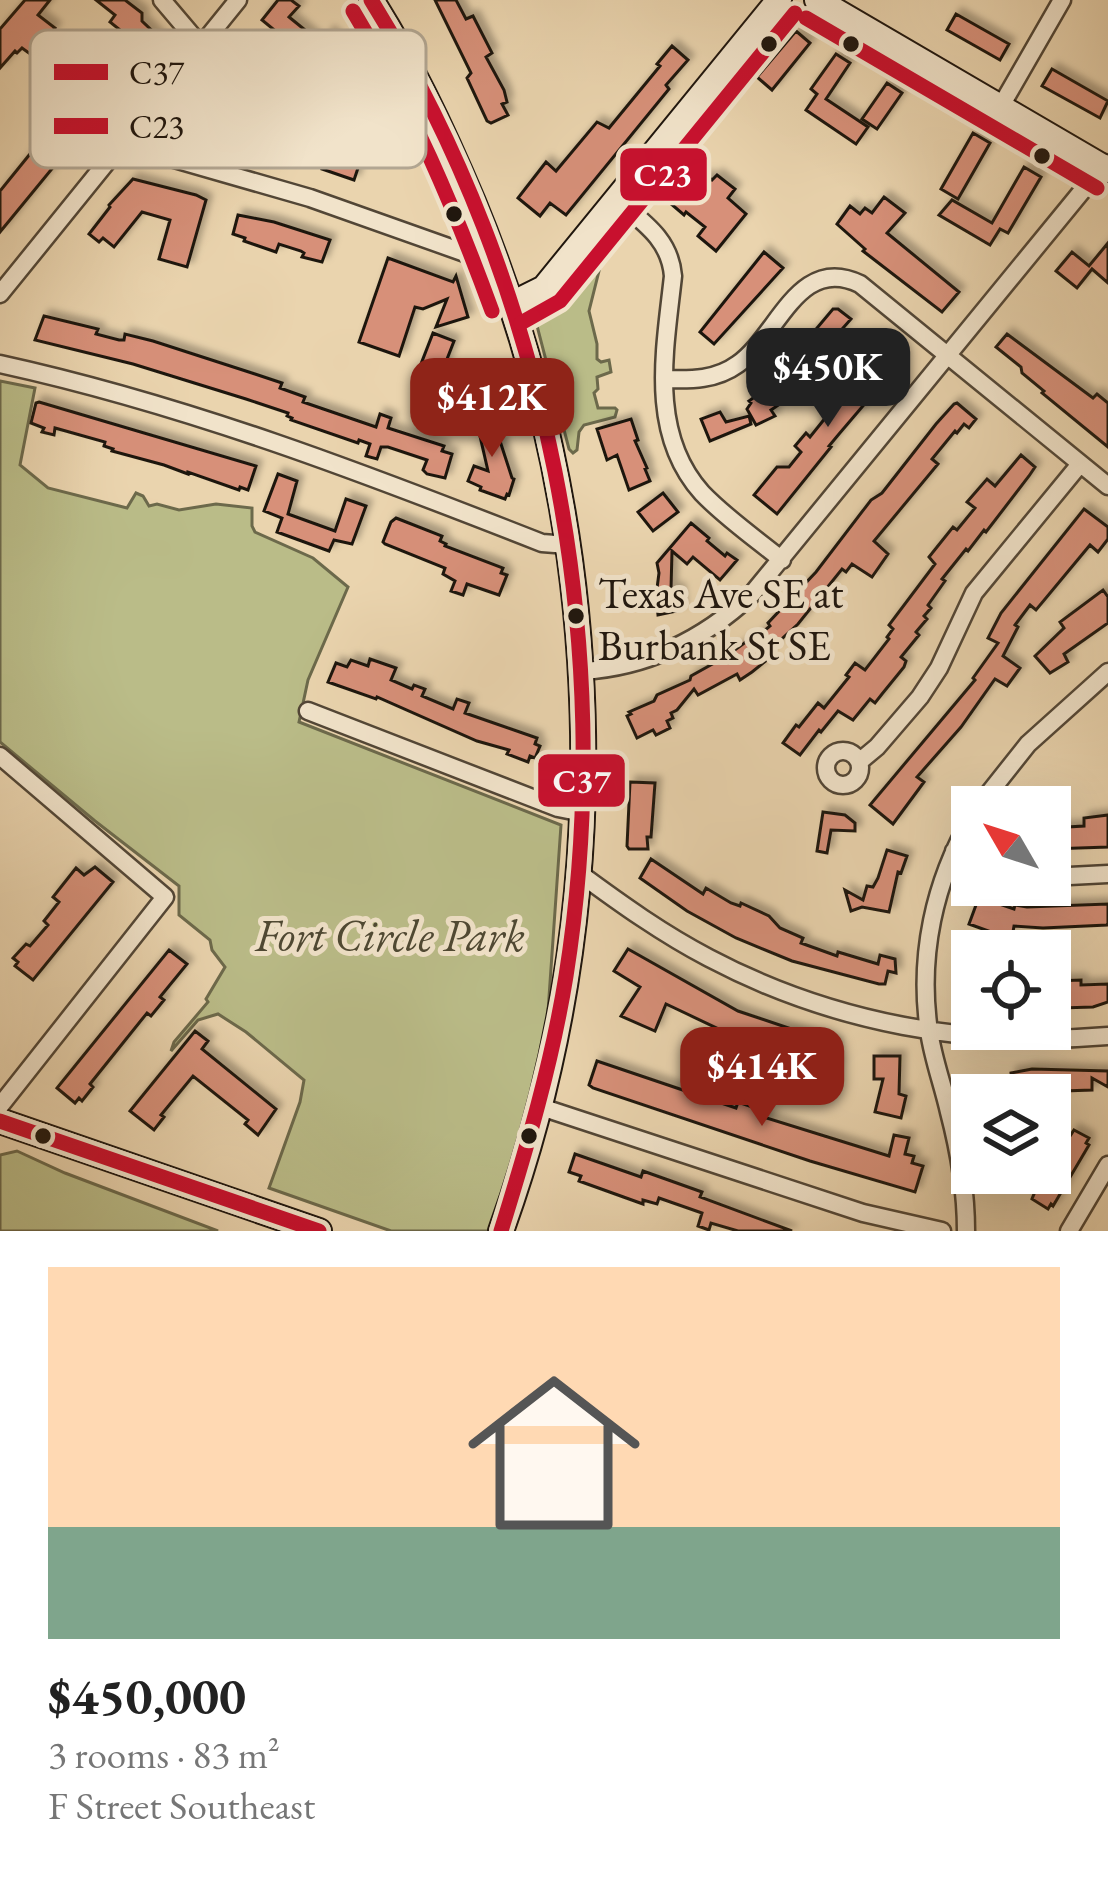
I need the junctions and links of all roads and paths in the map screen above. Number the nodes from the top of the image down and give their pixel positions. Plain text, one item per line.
1 (163, 0) edge
2 (238, 0) edge
3 (371, 0) edge
4 (779, 0) edge
5 (817, 0) edge
6 (1062, 0) edge
7 (188, 30) edge
8 (214, 30) edge
9 (389, 30) edge
10 (426, 100) edge
11 (1001, 106) junction
12 (1106, 165) edge
13 (102, 168) edge
14 (206, 168) edge
15 (617, 200) junction
16 (493, 250) junction
17 (0, 294) edge
18 (512, 304) junction
19 (948, 356) junction
20 (0, 364) edge
21 (665, 379) junction
22 (1080, 464) junction
23 (1108, 486) edge
24 (568, 545) junction
25 (782, 560) junction
26 (582, 671) junction
27 (1108, 672) edge
28 (308, 711) dead end
29 (0, 756) edge
30 (860, 762) dead end
31 (995, 786) edge
32 (583, 813) junction
33 (951, 859) edge
34 (580, 873) junction
35 (1108, 874) edge
36 (1071, 876) edge
37 (929, 1031) junction
38 (1108, 1036) edge
39 (0, 1106) edge
40 (542, 1106) junction
41 (0, 1121) edge
42 (1108, 1165) edge
43 (319, 1231) edge
44 (501, 1231) edge
45 (942, 1231) edge
46 (966, 1231) edge
47 (1069, 1231) edge

1 - 7 street
2 - 8 street
3 - 9 main road
4 - 15 main road
5 - 11 main road
6 - 11 street
10 - 16 main road
11 - 12 main road
12 - 19 street
13 - 17 street
14 - 16 street
15 - 18 main road
15 - 21 street
16 - 18 main road
18 - 24 main road
19 - 21 street
19 - 22 street
19 - 25 street
20 - 24 street
21 - 25 street
22 - 23 street
22 - 30 street
24 - 26 main road
25 - 26 street
26 - 32 main road
27 - 31 street
28 - 32 street
29 - 39 street
32 - 34 main road
33 - 37 street
34 - 37 street
34 - 40 main road
35 - 36 street
37 - 38 street
37 - 46 street
40 - 44 main road
40 - 45 street
41 - 43 main road
42 - 47 street

